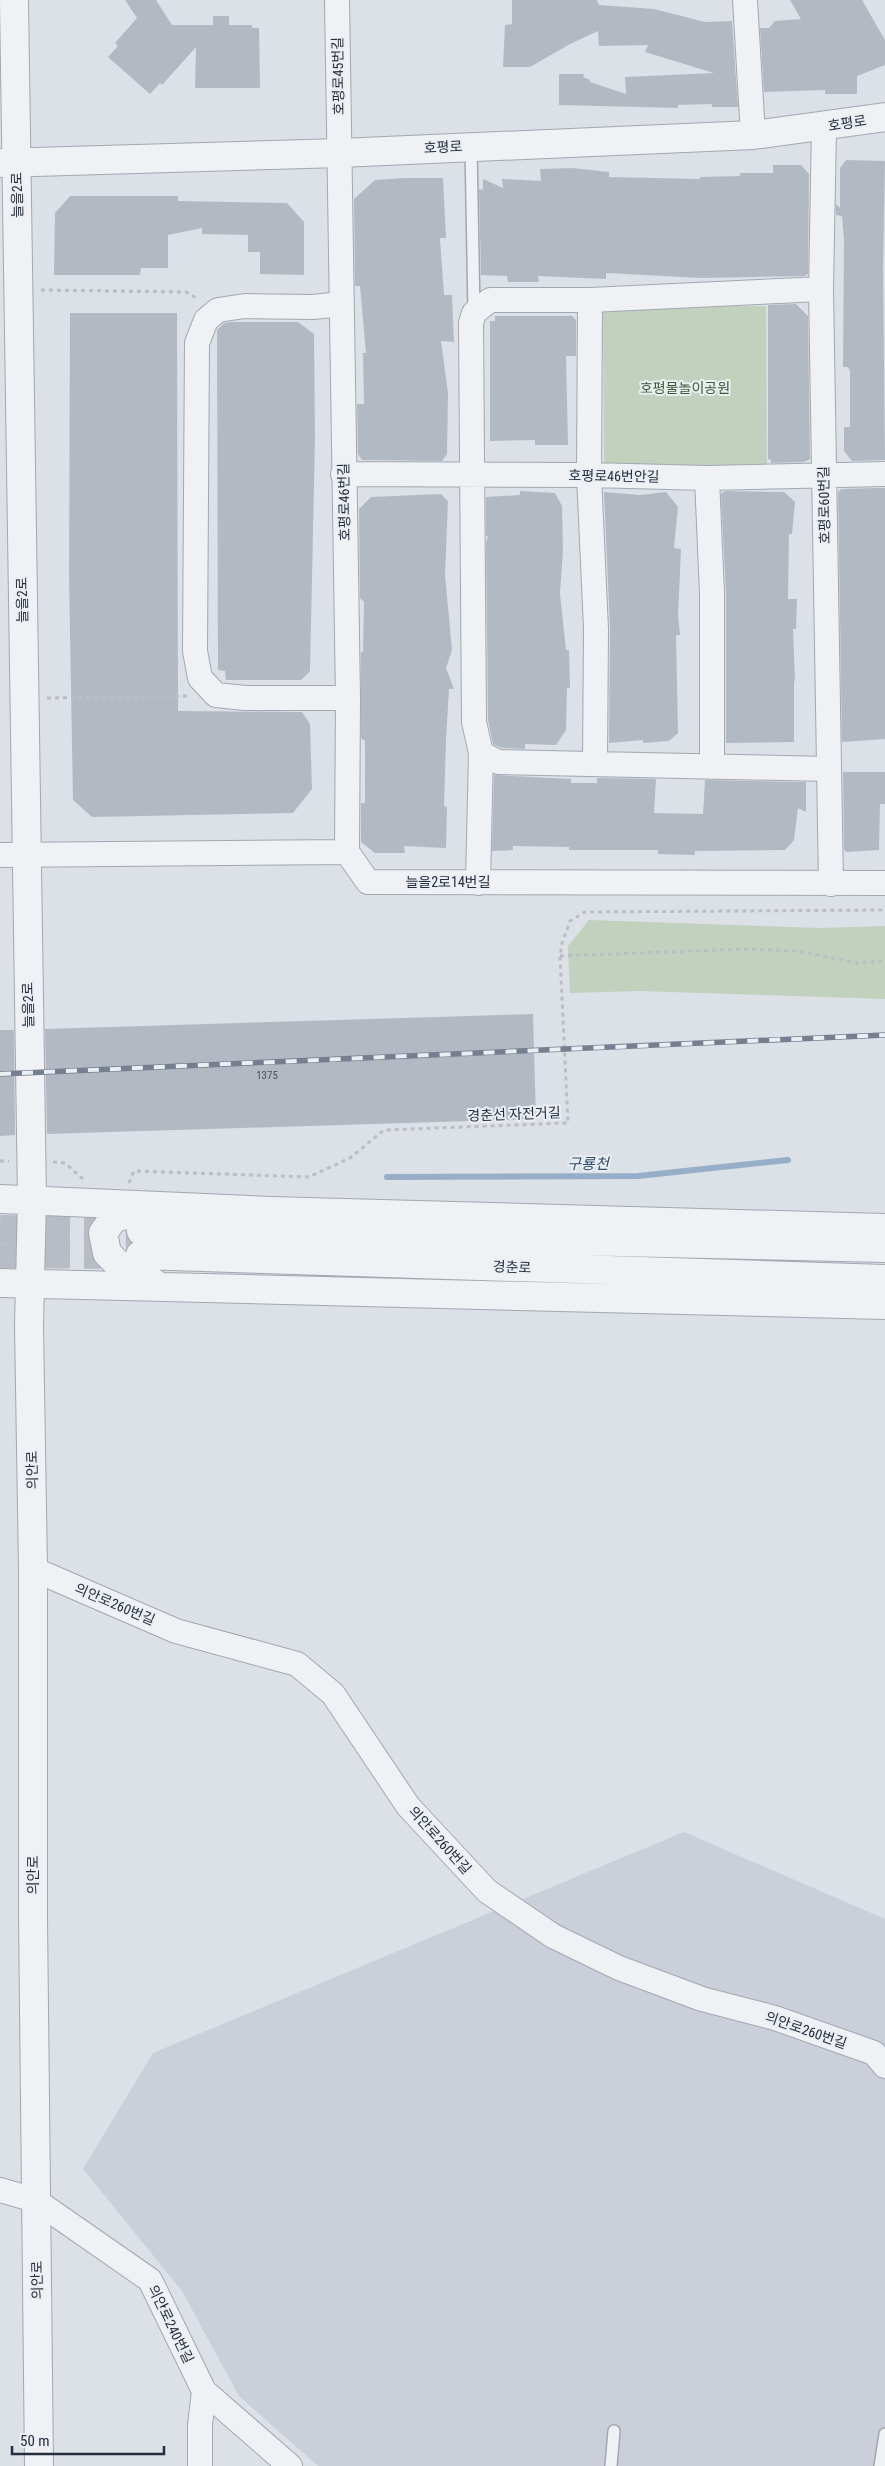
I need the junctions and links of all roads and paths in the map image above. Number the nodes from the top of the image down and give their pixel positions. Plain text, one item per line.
1 (14, 0) edge
2 (337, 0) edge
3 (746, 0) edge
4 (885, 117) edge
5 (824, 127) junction
6 (753, 135) junction
7 (471, 146) junction
8 (340, 153) junction
9 (8, 163) edge
10 (820, 289) junction
11 (18, 290) junction
12 (590, 300) junction
13 (342, 304) junction
14 (218, 310) junction
15 (474, 313) junction
16 (343, 474) junction
17 (885, 474) edge
18 (590, 475) junction
19 (824, 475) junction
20 (471, 476) junction
21 (707, 478) junction
22 (216, 695) junction
23 (24, 698) junction
24 (348, 698) junction
25 (481, 753) junction
26 (595, 764) junction
27 (712, 767) junction
28 (828, 769) junction
29 (347, 852) junction
30 (13, 856) edge
31 (478, 883) junction
32 (885, 883) edge
33 (831, 884) junction
34 (885, 910) edge
35 (560, 956) junction
36 (885, 961) edge
37 (31, 1161) junction
38 (86, 1181) dead end
39 (127, 1186) dead end
40 (0, 1198) edge
41 (32, 1199) junction
42 (163, 1206) junction
43 (885, 1228) edge
44 (885, 1248) edge
45 (885, 1279) edge
46 (0, 1283) edge
47 (30, 1283) junction
48 (163, 1286) junction
49 (885, 1305) edge
50 (33, 1569) junction
51 (885, 2066) edge
52 (0, 2190) edge
53 (35, 2200) junction
54 (204, 2391) junction
55 (614, 2431) dead end
56 (885, 2434) edge
57 (39, 2466) edge
58 (200, 2466) edge
59 (290, 2466) edge
60 (611, 2466) edge
61 (880, 2466) edge

1 - 9 street, 늘을2로
2 - 8 street, 호평로45번길
3 - 6 street
4 - 5 street, 호평로
5 - 6 street, 호평로
5 - 10 street, 호평로60번길
6 - 7 street, 호평로
7 - 8 street, 호평로
7 - 15 lane
8 - 9 street, 호평로
8 - 13 street, 호평로46번길
9 - 11 street, 늘을2로
10 - 12 street
10 - 19 street, 호평로60번길
11 - 14 path
11 - 23 street, 늘을2로
12 - 15 street
12 - 18 street
13 - 14 street
13 - 16 street, 호평로46번길
14 - 22 street
15 - 20 street
16 - 20 street, 호평로46번안길
16 - 24 street, 호평로46번길
17 - 19 street, 호평로46번안길
18 - 20 street, 호평로46번안길
18 - 21 street, 호평로46번안길
18 - 26 street
19 - 21 street, 호평로46번안길
19 - 28 street, 호평로60번길
20 - 25 street
21 - 27 street
22 - 23 path
22 - 24 street
23 - 30 street, 늘을2로
24 - 29 street, 호평로46번길
25 - 26 street
25 - 31 street
26 - 27 street
27 - 28 street
28 - 33 street, 호평로60번길
29 - 30 street
29 - 31 street, 늘을2로14번길
30 - 37 street, 늘을2로
31 - 33 street, 늘을2로14번길
32 - 33 street, 늘을2로14번길
34 - 35 path, 경춘선 자전거길
35 - 36 path
35 - 39 path, 경춘선 자전거길
37 - 38 path
37 - 41 street, 늘을2로
40 - 41 street
41 - 42 street
41 - 47 street, 의안로
42 - 43 street
42 - 48 street
44 - 45 street, 경춘로
46 - 47 street
47 - 48 street
47 - 50 street, 의안로
48 - 49 street
50 - 51 street, 의안로260번길
50 - 53 street, 의안로
52 - 53 street, 의안로240번길
53 - 54 street, 의안로240번길
53 - 57 street, 의안로
54 - 58 street
54 - 59 street, 의안로240번길
55 - 60 lane
56 - 61 lane

